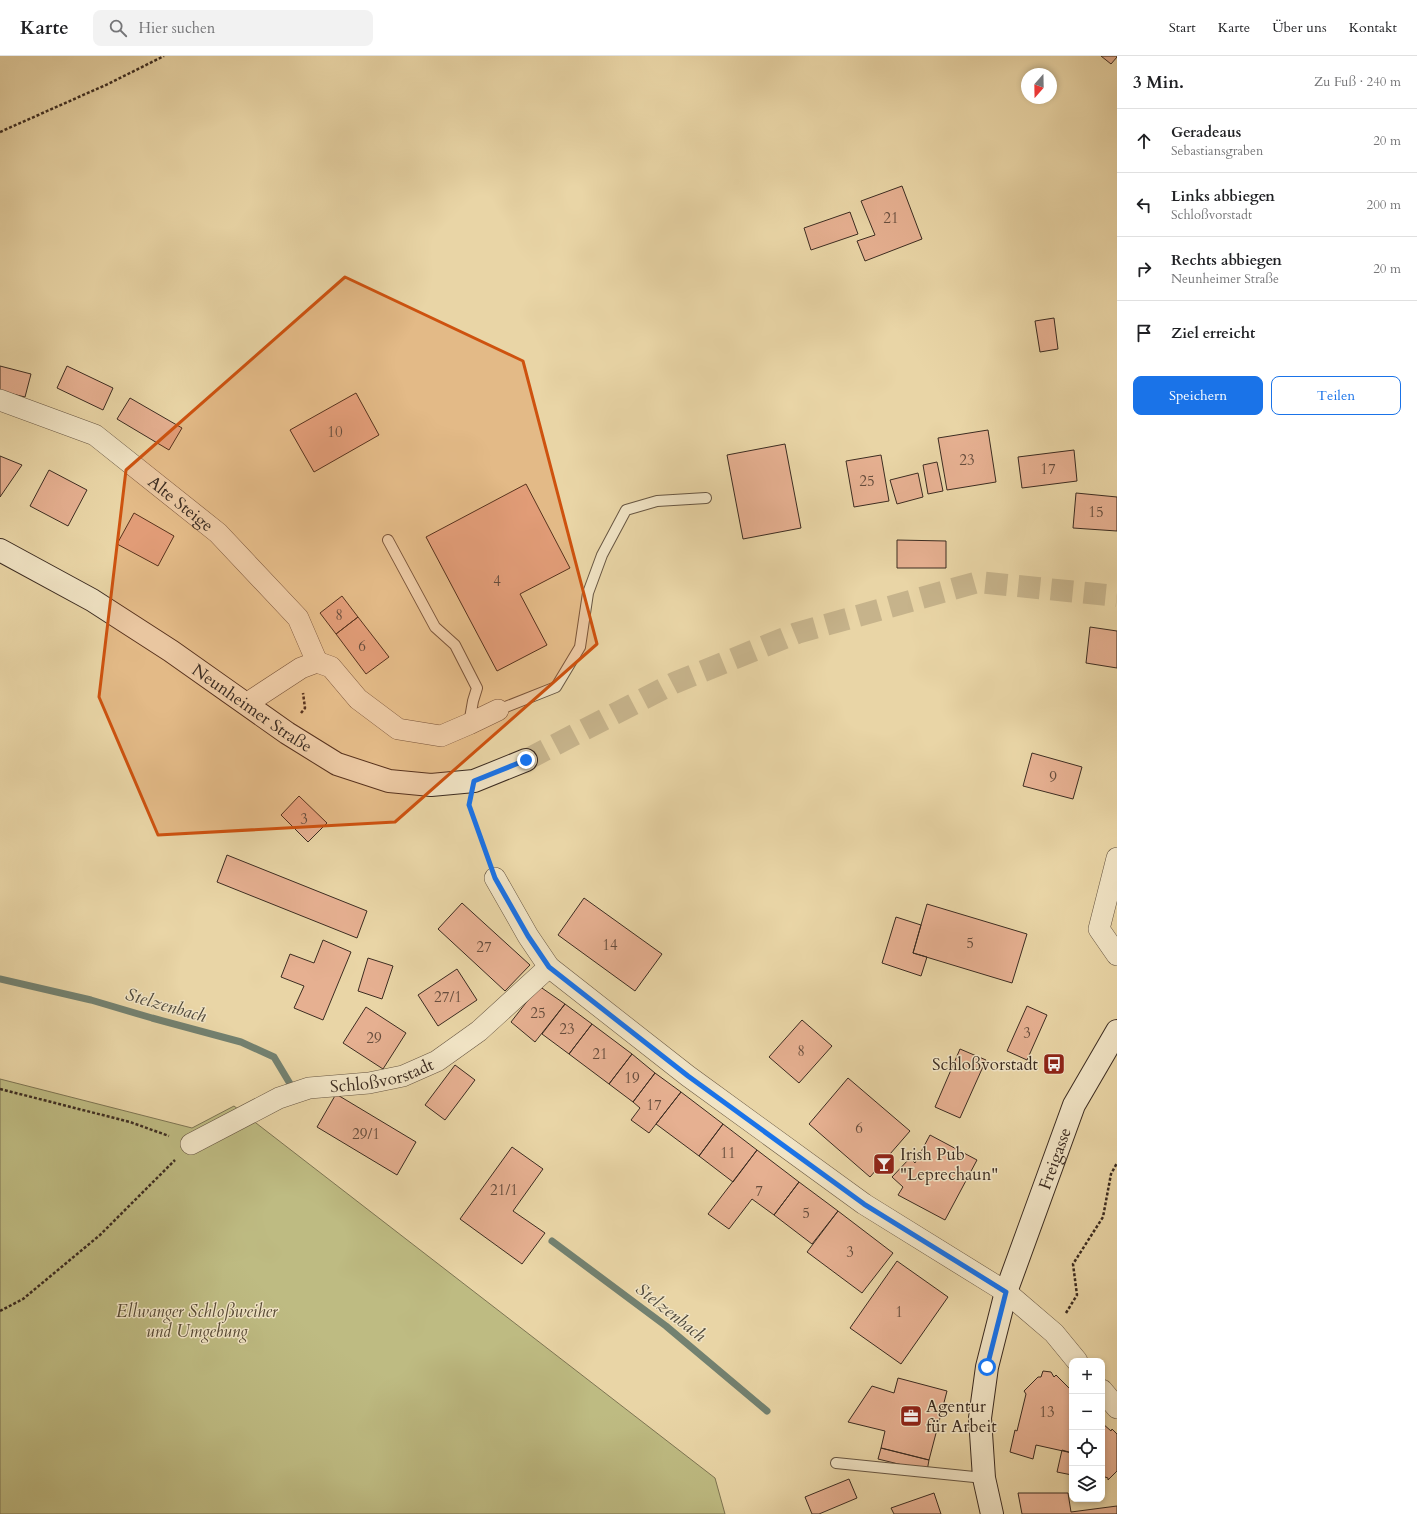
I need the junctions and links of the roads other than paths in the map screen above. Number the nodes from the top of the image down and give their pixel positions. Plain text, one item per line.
1 (0, 400) edge
2 (706, 498) dead end
3 (388, 540) dead end
4 (0, 550) edge
5 (309, 665) junction
6 (246, 704) junction
7 (498, 710) joint
8 (470, 724) junction
9 (526, 760) tunnel mouth
10 (1117, 858) edge
11 (495, 878) road end
12 (1117, 955) edge
13 (549, 967) junction
14 (1117, 1030) edge
15 (191, 1144) road end
16 (1006, 1292) junction
17 (1074, 1358) edge
18 (1105, 1394) edge
19 (1117, 1408) edge
20 (836, 1463) dead end
21 (984, 1478) junction
22 (992, 1514) edge

1 - 5 street, Alte Steige
2 - 7 lane
3 - 8 lane
4 - 6 street, Neunheimer Straße
5 - 6 street
5 - 8 street
6 - 9 street, Neunheimer Straße
7 - 8 street
10 - 12 street
11 - 13 street
13 - 15 street, Schloßvorstadt
13 - 16 street
14 - 16 street, Freigasse
16 - 17 street
16 - 21 street, Freigasse
18 - 19 street
20 - 21 lane
21 - 22 street, Freigasse

